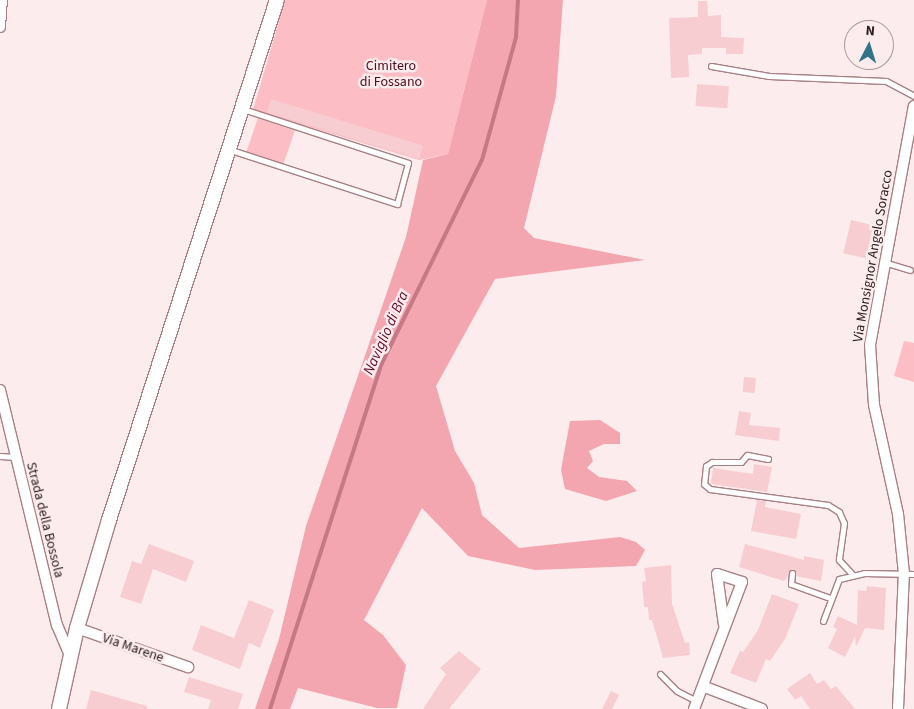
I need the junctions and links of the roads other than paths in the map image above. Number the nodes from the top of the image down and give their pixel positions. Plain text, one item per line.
1 (2, 0) edge
2 (277, 0) edge
3 (0, 27) edge
4 (711, 66) dead end
5 (914, 96) edge
6 (914, 106) edge
7 (241, 108) junction
8 (228, 149) junction
9 (883, 262) junction
10 (910, 270) dead end
11 (0, 390) edge
12 (0, 456) edge
13 (16, 457) junction
14 (768, 459) dead end
15 (792, 573) dead end
16 (852, 574) junction
17 (909, 574) edge
18 (830, 598) junction
19 (823, 621) dead end
20 (724, 625) dead end
21 (77, 628) junction
22 (70, 654) junction
23 (188, 667) dead end
24 (660, 674) dead end
25 (705, 687) junction
26 (695, 705) edge
27 (59, 709) edge
28 (762, 709) edge
29 (898, 709) edge

1 - 3 street
2 - 7 main road
4 - 5 lane
6 - 9 street, Via Monsignor Angelo Soracco
7 - 8 main road
7 - 8 lane
8 - 21 main road
9 - 10 lane
9 - 17 street, Via Monsignor Angelo Soracco
11 - 13 street, Strada della Bossola
12 - 13 lane
13 - 22 street, Strada della Bossola
14 - 16 lane
15 - 18 lane
16 - 17 lane
16 - 18 lane
17 - 29 street, Via Monsignor Angelo Soracco
18 - 19 lane
20 - 25 street
21 - 22 main road
21 - 23 street, Via Marene
22 - 27 main road
24 - 26 lane
25 - 26 street
25 - 28 street

